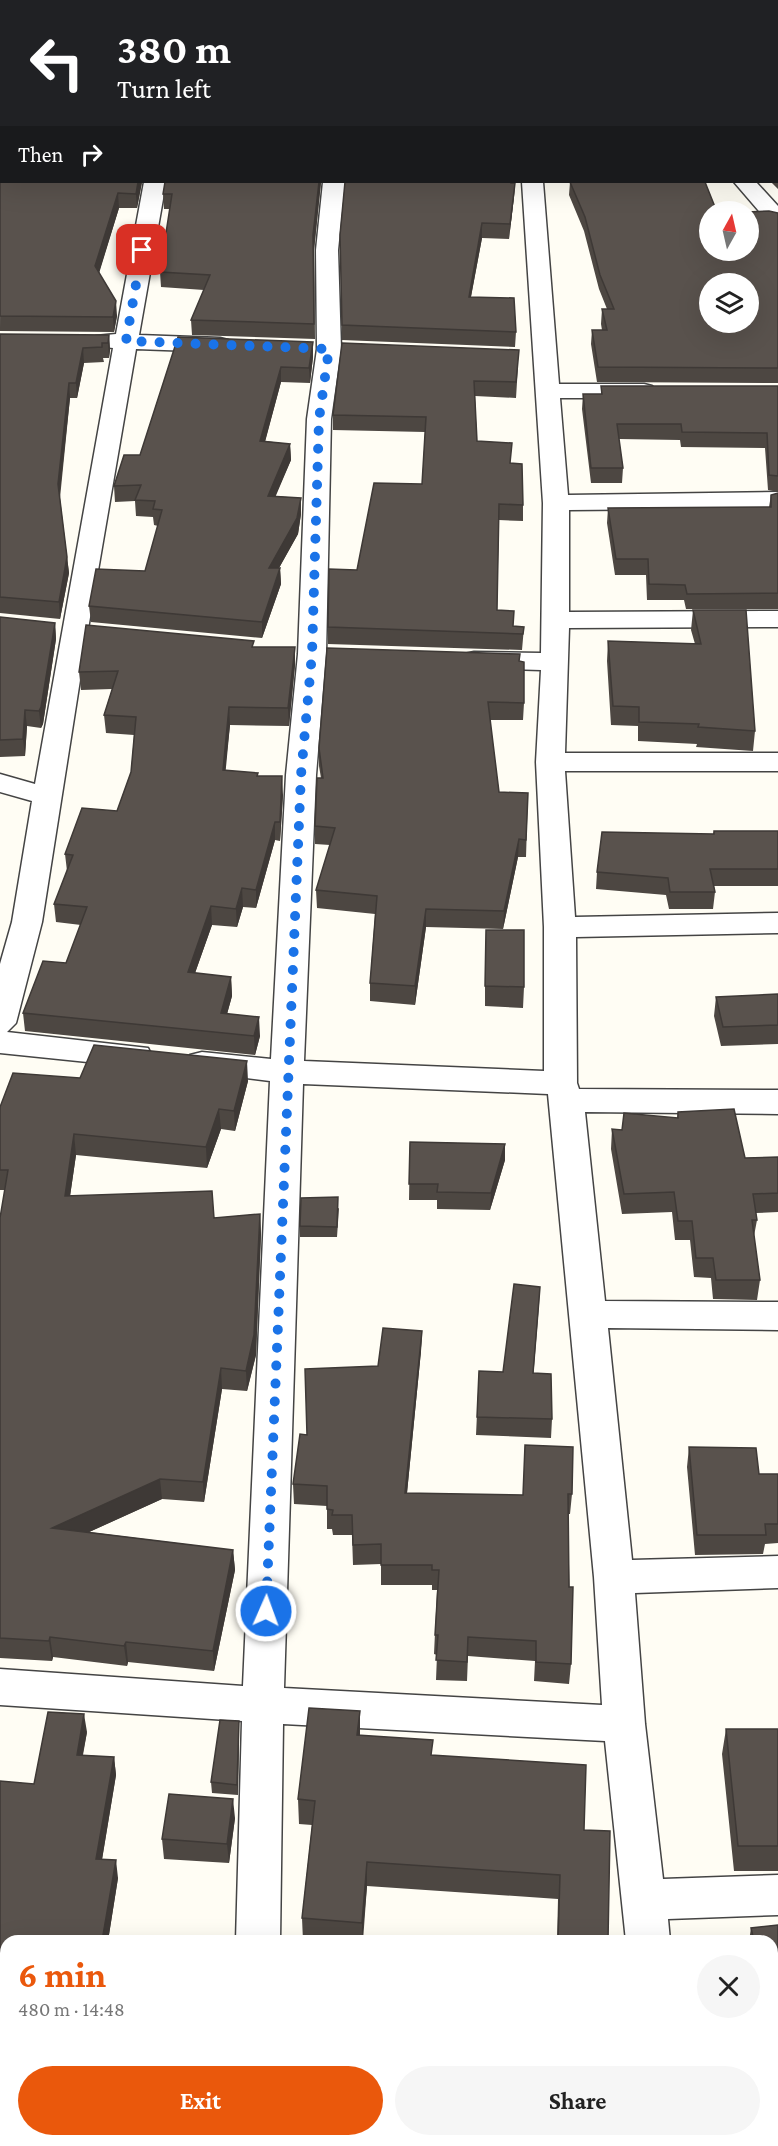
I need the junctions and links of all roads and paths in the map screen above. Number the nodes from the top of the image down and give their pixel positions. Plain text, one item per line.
1 (155, 183) edge
2 (334, 183) edge
3 (532, 183) edge
4 (746, 183) edge
5 (778, 219) edge
6 (79, 341) edge
7 (126, 341) junction
8 (239, 346) edge
9 (547, 391) junction
10 (661, 392) edge
11 (778, 500) edge
12 (556, 503) junction
13 (778, 619) edge
14 (556, 620) junction
15 (45, 626) edge
16 (86, 630) junction
17 (451, 659) edge
18 (555, 662) junction
19 (550, 762) junction
20 (778, 762) edge
21 (0, 783) edge
22 (45, 796) junction
23 (778, 922) edge
24 (560, 927) junction
25 (0, 1023) edge
26 (0, 1042) edge
27 (287, 1072) junction
28 (564, 1091) junction
29 (778, 1102) edge
30 (588, 1314) junction
31 (778, 1316) edge
32 (778, 1572) edge
33 (614, 1577) junction
34 (0, 1687) edge
35 (263, 1705) junction
36 (624, 1724) junction
37 (778, 1895) edge
38 (646, 1921) edge
39 (258, 1935) edge

1 - 7 street
2 - 27 street
3 - 9 street
4 - 5 street
6 - 7 street
7 - 8 street
7 - 16 street
9 - 10 street
9 - 12 street
11 - 12 street
12 - 14 street
13 - 14 street
14 - 18 street
15 - 16 street
16 - 22 street
17 - 18 street
18 - 19 street
19 - 20 street
19 - 24 street
21 - 22 street
22 - 25 street
23 - 24 street
24 - 28 street
26 - 27 street
27 - 28 street
27 - 35 street
28 - 29 street
28 - 30 street
30 - 31 street
30 - 33 street
32 - 33 street
33 - 36 street
34 - 35 street
35 - 36 street
35 - 39 street
36 - 38 street
37 - 38 street

